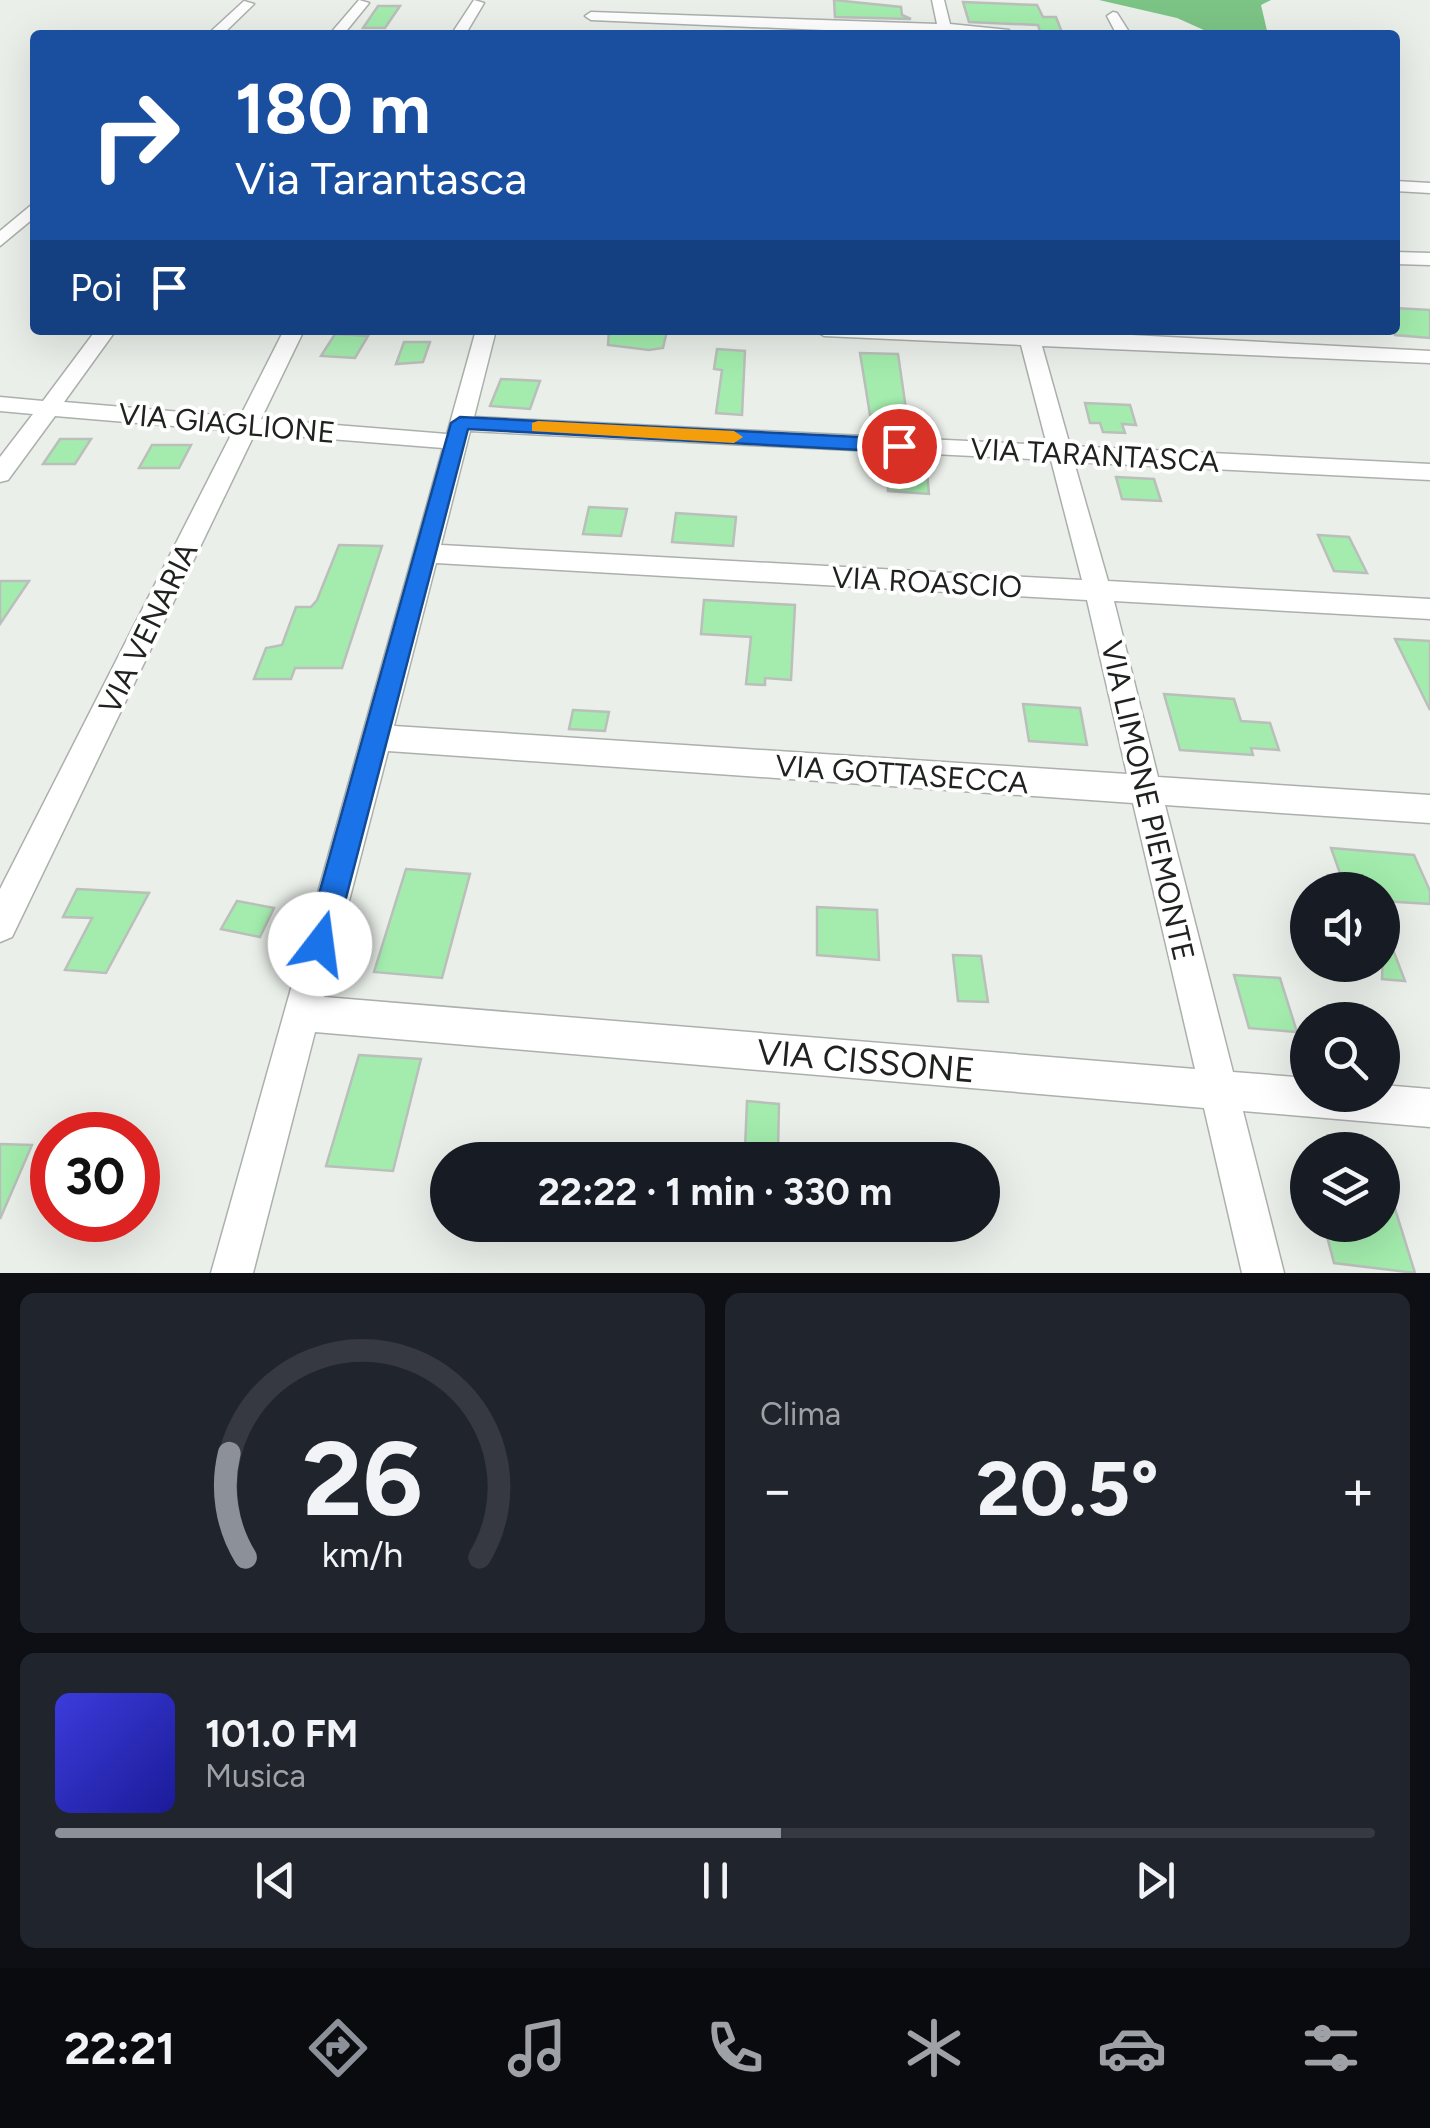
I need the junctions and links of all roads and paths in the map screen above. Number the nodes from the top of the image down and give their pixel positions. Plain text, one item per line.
1 (598, 0) edge
2 (938, 0) edge
3 (363, 3) dead end
4 (478, 3) dead end
5 (248, 4) dead end
6 (591, 16) junction
7 (1113, 16) dead end
8 (219, 30) edge
9 (340, 30) edge
10 (461, 30) edge
11 (585, 30) edge
12 (921, 30) edge
13 (945, 30) edge
14 (1121, 30) edge
15 (1400, 186) edge
16 (1430, 188) edge
17 (30, 212) edge
18 (0, 241) edge
19 (1400, 258) edge
20 (1430, 259) edge
21 (102, 335) edge
22 (292, 335) edge
23 (485, 335) edge
24 (1028, 335) edge
25 (1430, 358) edge
26 (0, 404) edge
27 (49, 408) junction
28 (249, 424) junction
29 (458, 432) junction
30 (1058, 454) junction
31 (1430, 472) edge
32 (0, 474) edge
33 (425, 553) junction
34 (1098, 592) junction
35 (1430, 609) edge
36 (374, 738) junction
37 (1146, 790) junction
38 (1430, 808) edge
39 (0, 925) edge
40 (302, 1013) junction
41 (1217, 1090) junction
42 (1430, 1108) edge
43 (232, 1273) edge
44 (1263, 1273) edge

1 - 6 street
2 - 13 street
3 - 9 street
4 - 10 street
5 - 8 street
6 - 11 street
6 - 12 street
7 - 14 street
15 - 16 street
17 - 18 street
19 - 20 street
21 - 27 street
22 - 28 street, VIA VENARIA
23 - 29 street
24 - 25 street
24 - 30 street, VIA LIMONE PIEMONTE
26 - 27 street, VIA GIAGLIONE
27 - 28 street, VIA GIAGLIONE
27 - 32 street
28 - 29 street, VIA GIAGLIONE
28 - 39 street, VIA VENARIA
29 - 30 street, VIA TARANTASCA
29 - 33 street
30 - 31 street, VIA TARANTASCA
30 - 34 street, VIA LIMONE PIEMONTE
33 - 34 street, VIA ROASCIO
33 - 36 street
34 - 35 street, VIA ROASCIO
34 - 37 street, VIA LIMONE PIEMONTE
36 - 37 street, VIA GOTTASECCA
36 - 40 street
37 - 38 street, VIA GOTTASECCA
37 - 41 street, VIA LIMONE PIEMONTE
40 - 41 street, VIA CISSONE
40 - 43 street
41 - 42 street, VIA CISSONE
41 - 44 street, VIA LIMONE PIEMONTE

